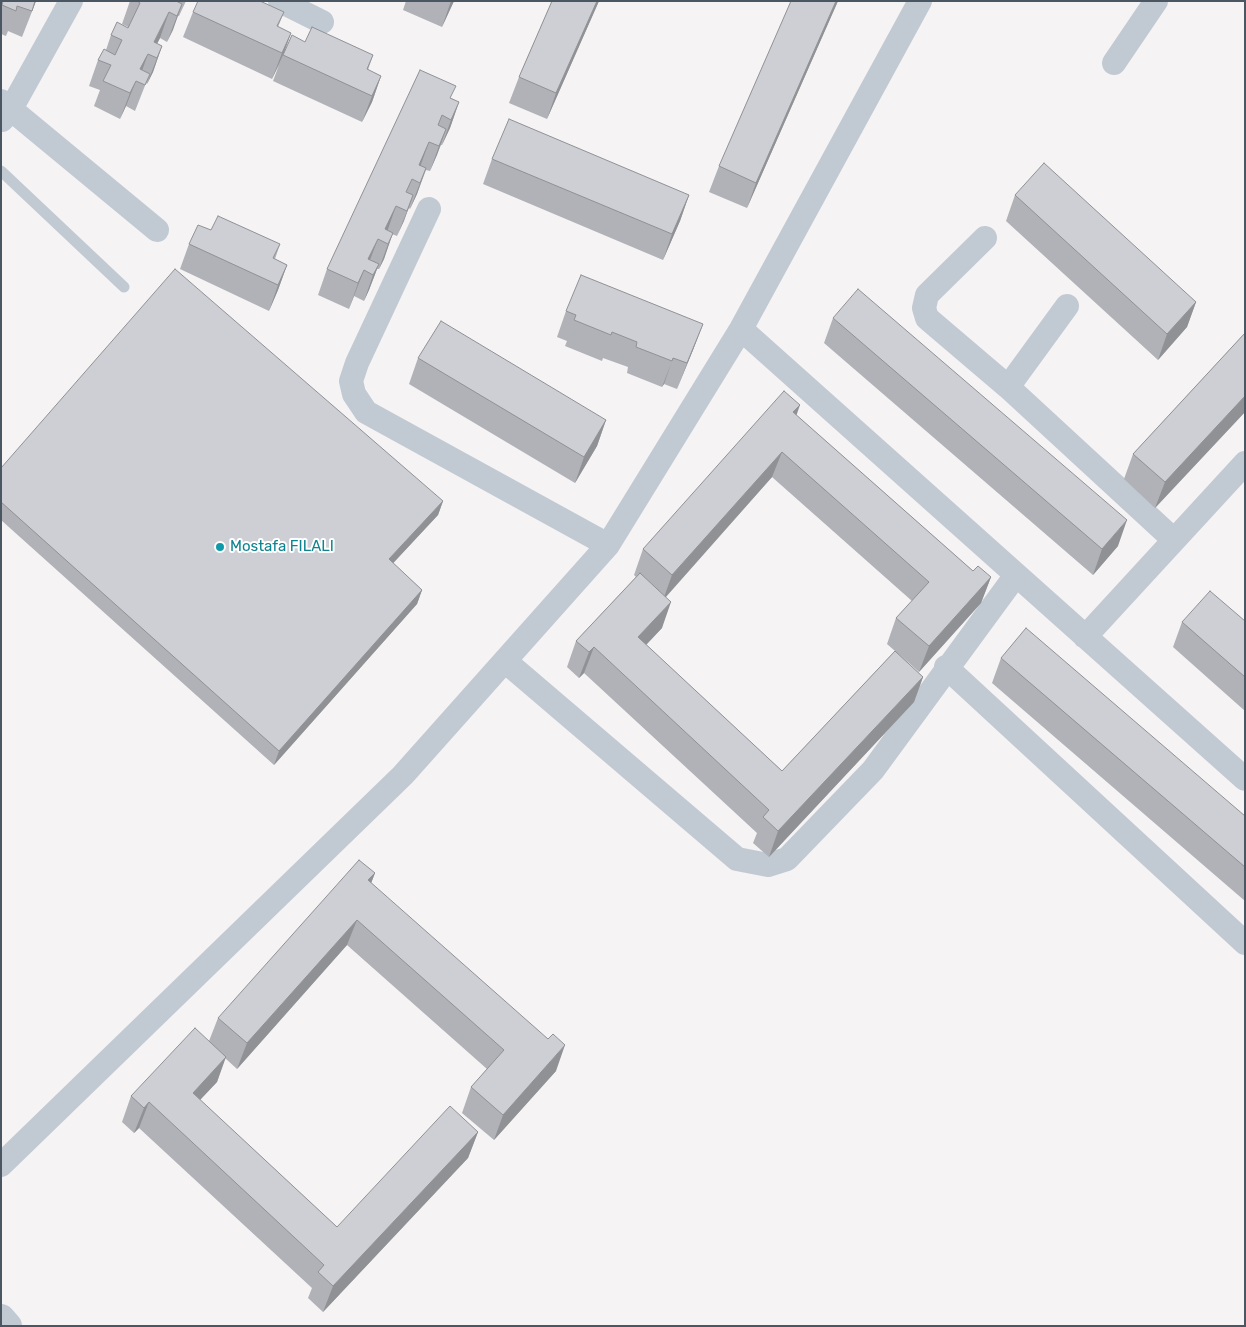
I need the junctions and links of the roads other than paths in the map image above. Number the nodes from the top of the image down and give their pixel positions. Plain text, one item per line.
1 (72, 1) edge
2 (280, 1) edge
3 (920, 1) edge
4 (1156, 1) edge
5 (322, 22) dead end
6 (1114, 63) dead end
7 (5, 110) edge
8 (1, 171) edge
9 (429, 210) dead end
10 (157, 230) dead end
11 (985, 238) dead end
12 (124, 287) dead end
13 (1067, 306) dead end
14 (741, 329) junction
15 (1008, 387) junction
16 (1245, 463) edge
17 (1174, 540) junction
18 (608, 545) junction
19 (1016, 575) junction
20 (1086, 637) junction
21 (505, 661) junction
22 (946, 667) junction
23 (1245, 779) edge
24 (1245, 943) edge
25 (1, 1165) edge
26 (1, 1318) edge
27 (8, 1326) edge

1 - 7 street
2 - 5 street
3 - 14 street
4 - 6 street
7 - 10 street
8 - 12 lane
9 - 18 street
11 - 15 street
13 - 15 street
14 - 18 street
14 - 19 street
15 - 17 street
16 - 17 street
17 - 20 street
18 - 21 street
19 - 20 street
19 - 22 street
20 - 23 street
21 - 22 street
21 - 25 street
22 - 24 street
26 - 27 street

